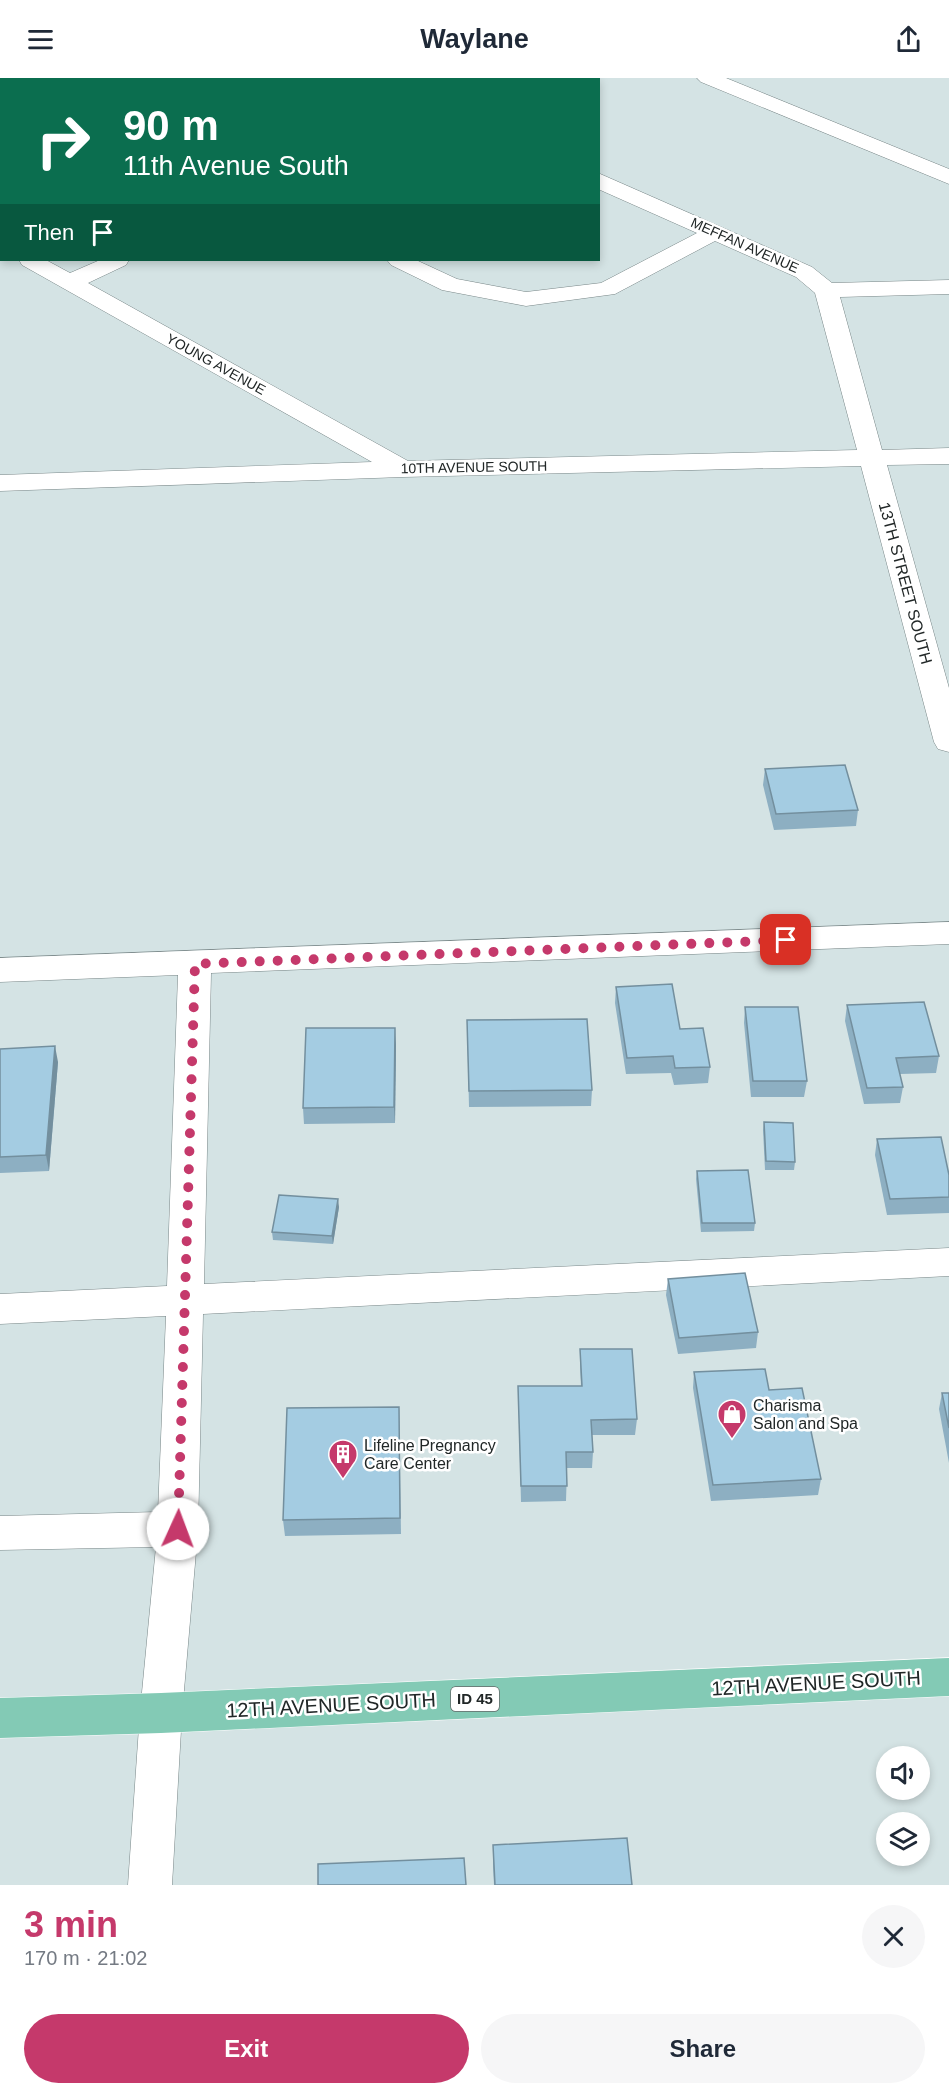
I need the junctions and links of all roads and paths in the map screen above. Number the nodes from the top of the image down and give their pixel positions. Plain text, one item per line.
1 (708, 78) edge
2 (949, 177) edge
3 (600, 181) edge
4 (715, 232) junction
5 (32, 261) edge
6 (116, 261) edge
7 (401, 261) edge
8 (70, 282) junction
9 (949, 287) edge
10 (826, 290) junction
11 (949, 456) edge
12 (873, 459) junction
13 (403, 469) junction
14 (0, 483) edge
15 (939, 663) edge
16 (949, 742) edge
17 (949, 933) edge
18 (195, 964) junction
19 (0, 970) edge
20 (949, 1262) edge
21 (185, 1300) junction
22 (0, 1309) edge
23 (178, 1529) junction
24 (0, 1533) edge
25 (949, 1677) edge
26 (161, 1713) junction
27 (0, 1718) edge
28 (150, 1885) edge

1 - 2 street
3 - 4 street, MEFFAN AVENUE
4 - 7 street
4 - 10 street, MEFFAN AVENUE
5 - 8 street, YOUNG AVENUE
6 - 8 street
8 - 13 street, YOUNG AVENUE
9 - 10 street
10 - 12 street
11 - 12 street, 10TH AVENUE SOUTH
12 - 13 street, 10TH AVENUE SOUTH
12 - 15 street, 13TH STREET SOUTH
13 - 14 street, 10TH AVENUE SOUTH
15 - 16 street, 13TH STREET SOUTH
17 - 18 street
18 - 19 street
18 - 21 street
20 - 21 street
21 - 22 street
21 - 23 street
23 - 24 street
23 - 26 street
25 - 26 main road, 12TH AVENUE SOUTH / ID 45
26 - 27 main road, 12TH AVENUE SOUTH / ID 45
26 - 28 street

